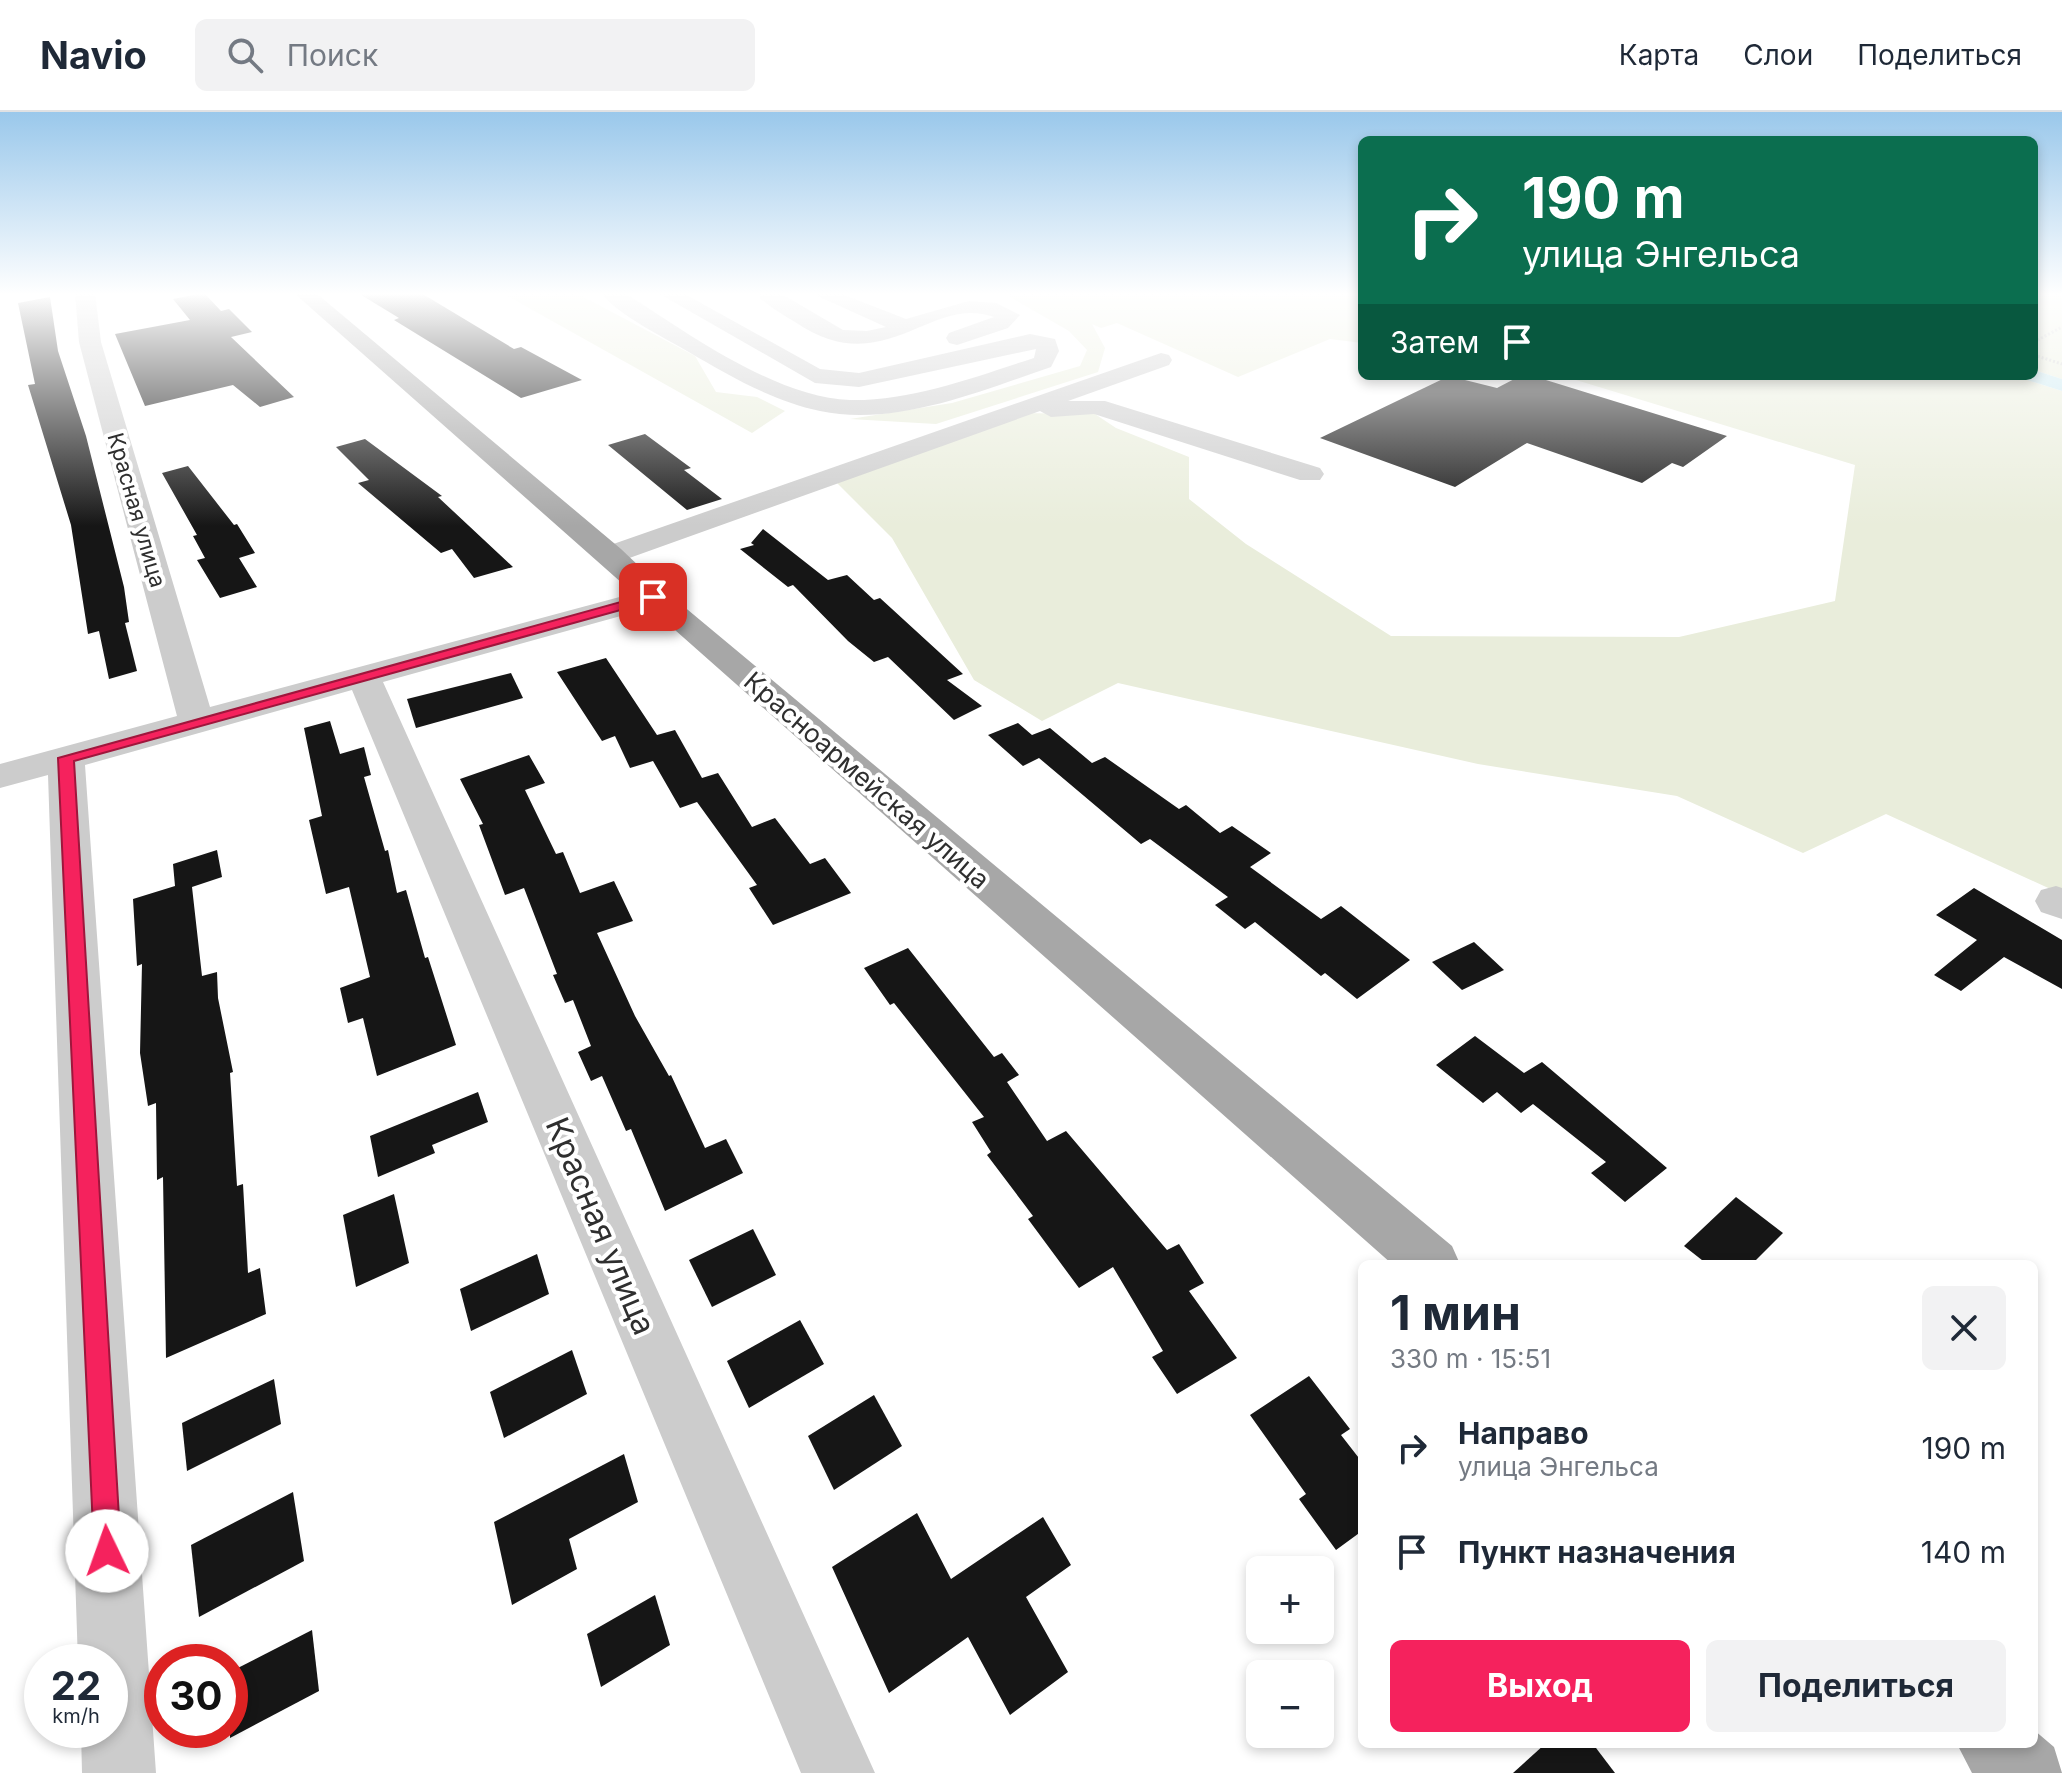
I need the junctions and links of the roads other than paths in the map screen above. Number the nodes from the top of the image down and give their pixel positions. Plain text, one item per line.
1 (98, 371) edge
2 (395, 371) edge
3 (744, 371) edge
4 (805, 371) edge
5 (901, 371) edge
6 (1015, 371) edge
7 (1131, 371) edge
8 (1009, 413) junction
9 (1310, 474) dead end
10 (610, 555) junction
11 (653, 597) junction
12 (365, 679) junction
13 (197, 724) junction
14 (66, 758) junction
15 (0, 776) edge
16 (1427, 1260) edge
17 (1999, 1748) edge
18 (119, 1773) edge
19 (838, 1773) edge
20 (2028, 1773) edge

1 - 13 street, Красная улица
2 - 10 main road, Красноармейская улица
3 - 6 street
4 - 5 street
7 - 8 street
8 - 9 street
8 - 10 street
10 - 11 main road, Красноармейская улица
11 - 12 street
11 - 16 main road, Красноармейская улица
12 - 13 street
12 - 19 street, Красная улица
13 - 14 street
14 - 15 street
14 - 18 street
17 - 20 main road

